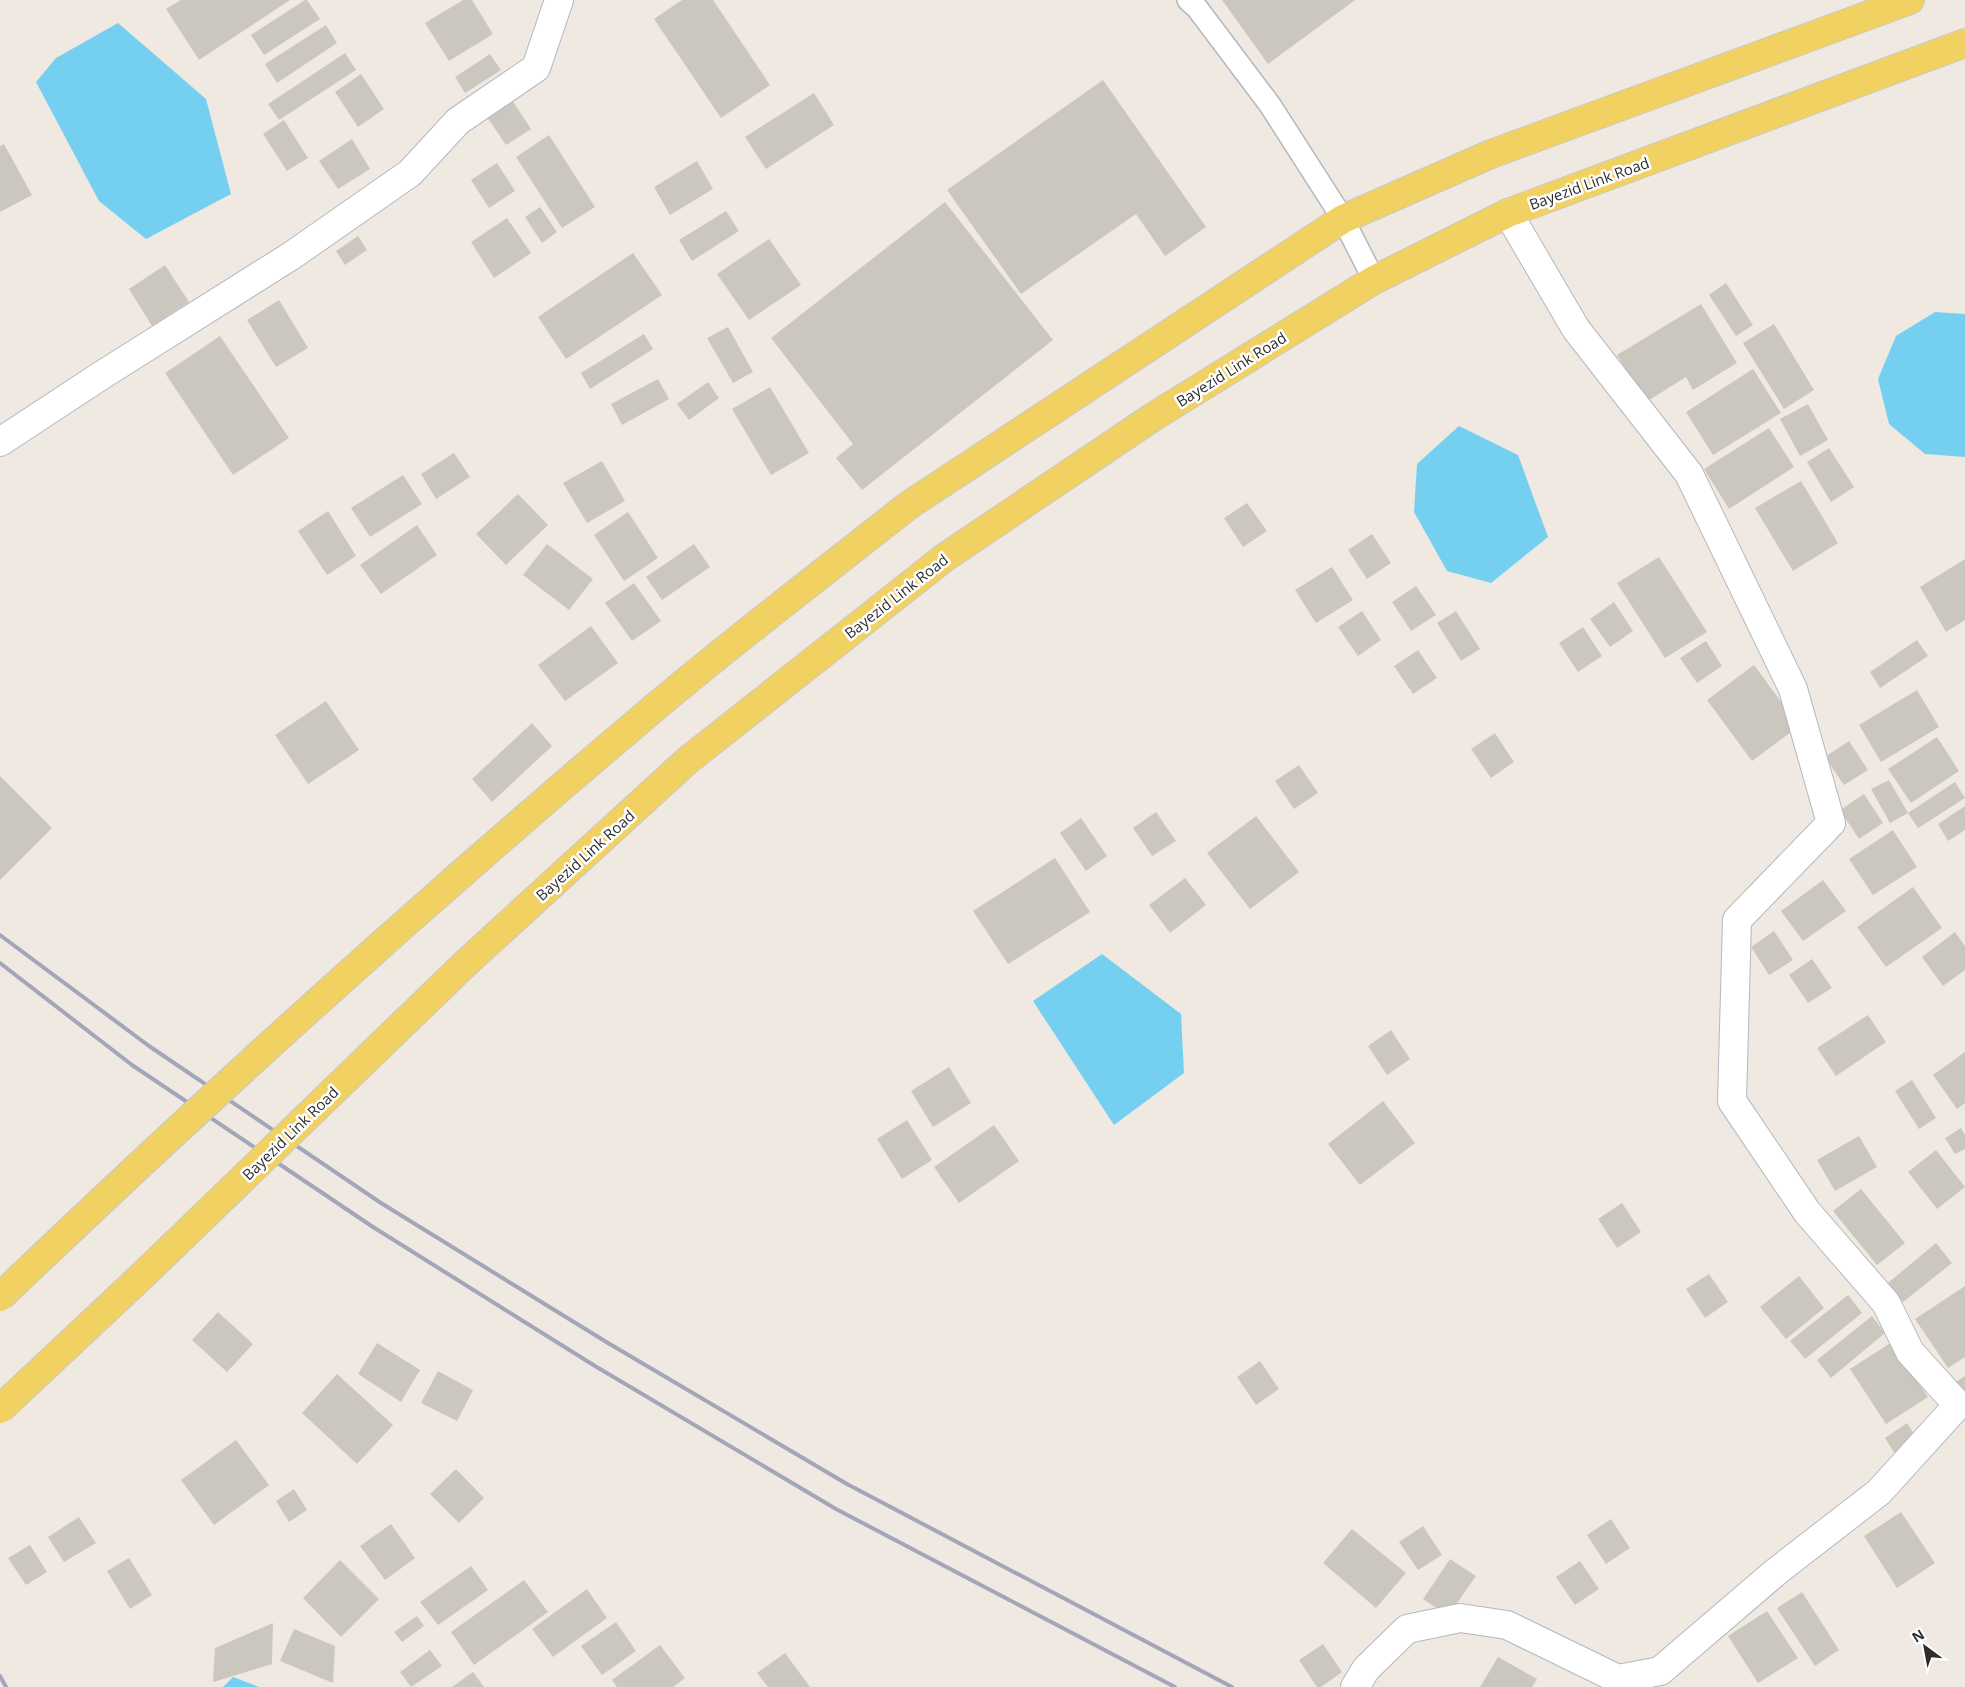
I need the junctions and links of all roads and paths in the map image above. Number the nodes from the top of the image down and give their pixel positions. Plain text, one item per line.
1 (559, 0) edge
2 (1188, 0) edge
3 (1910, 0) edge
4 (1965, 43) edge
5 (1508, 213) junction
6 (1343, 219) junction
7 (1374, 280) junction
8 (0, 442) edge
9 (0, 1298) edge
10 (0, 1409) edge
11 (1355, 1687) edge

1 - 8 street
2 - 6 lane
3 - 6 main road
4 - 5 main road, Bayezid Link Road
5 - 7 main road, Bayezid Link Road
5 - 11 street
6 - 7 lane
6 - 9 main road, bridge
7 - 10 main road, Bayezid Link Road, bridge

